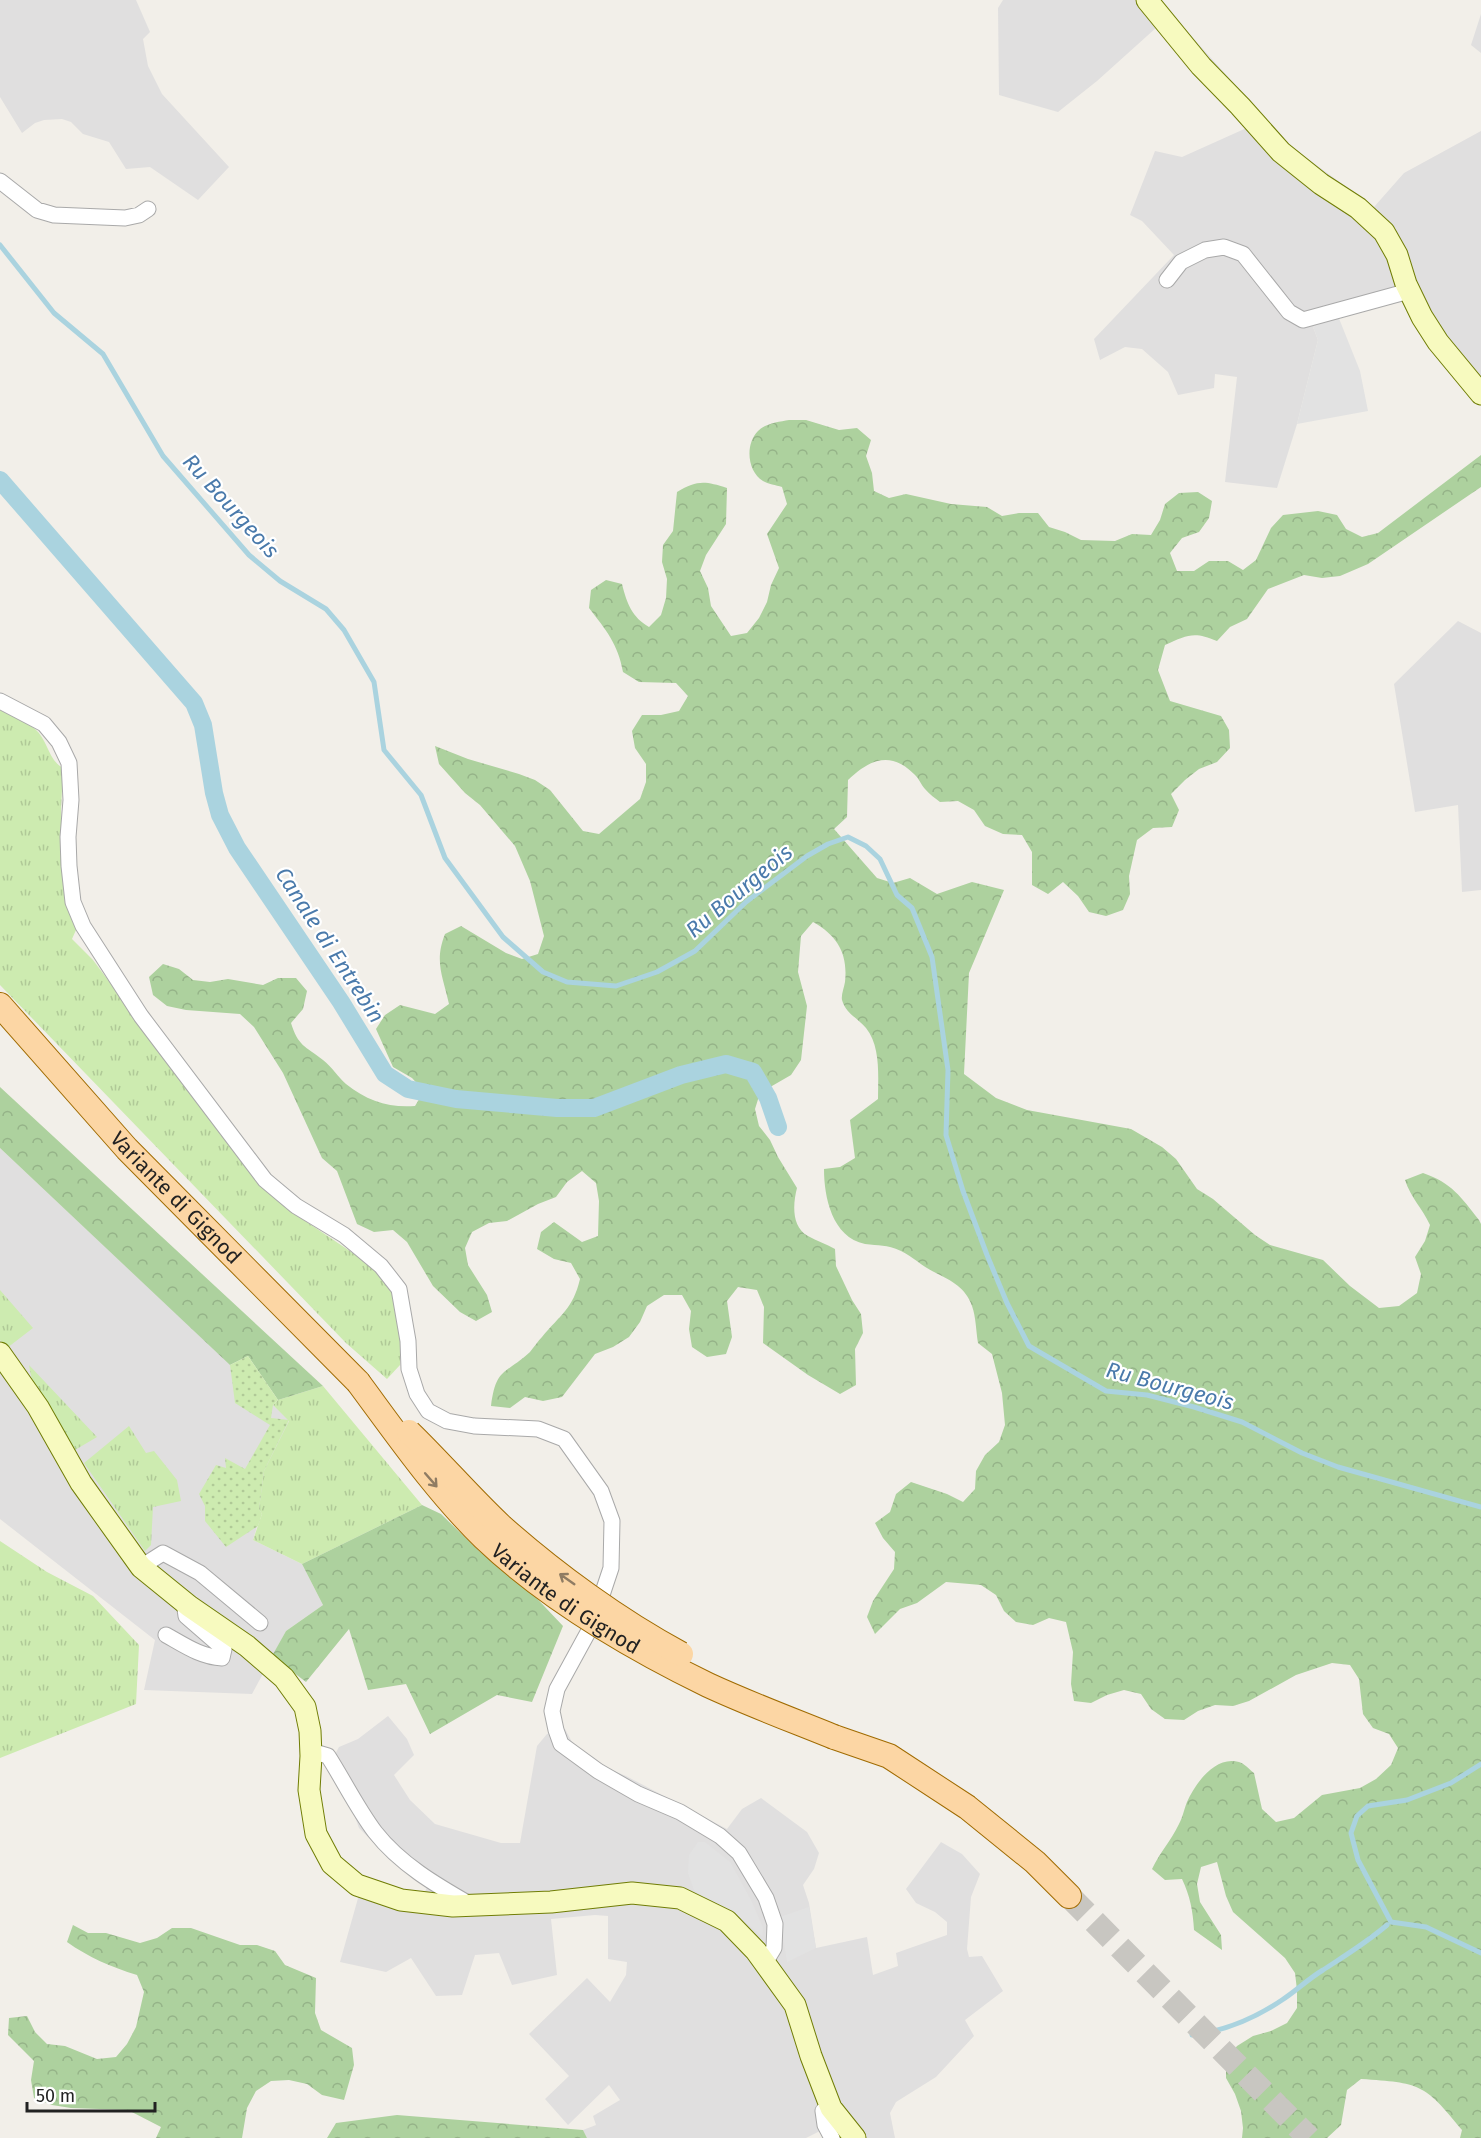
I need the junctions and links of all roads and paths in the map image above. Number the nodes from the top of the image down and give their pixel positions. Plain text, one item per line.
1 (1147, 0) edge
2 (0, 181) edge
3 (148, 209) dead end
4 (1167, 280) dead end
5 (1409, 291) junction
6 (1481, 394) edge
7 (0, 701) edge
8 (0, 1005) edge
9 (0, 1353) edge
10 (141, 1567) junction
11 (184, 1602) junction
12 (260, 1623) dead end
13 (166, 1635) dead end
14 (311, 1751) junction
15 (1068, 1896) tunnel mouth
16 (471, 1905) junction
17 (765, 1963) junction
18 (831, 2108) junction
19 (832, 2138) edge
20 (855, 2138) edge

1 - 5 main road
2 - 3 street
4 - 5 street
5 - 6 main road
7 - 17 street
8 - 15 main road, Variante di Gignod, bridge
9 - 10 main road
10 - 11 main road
10 - 12 street
11 - 13 street
11 - 14 main road
14 - 16 street
14 - 16 main road
16 - 17 main road
17 - 18 main road
18 - 19 street
18 - 20 main road

